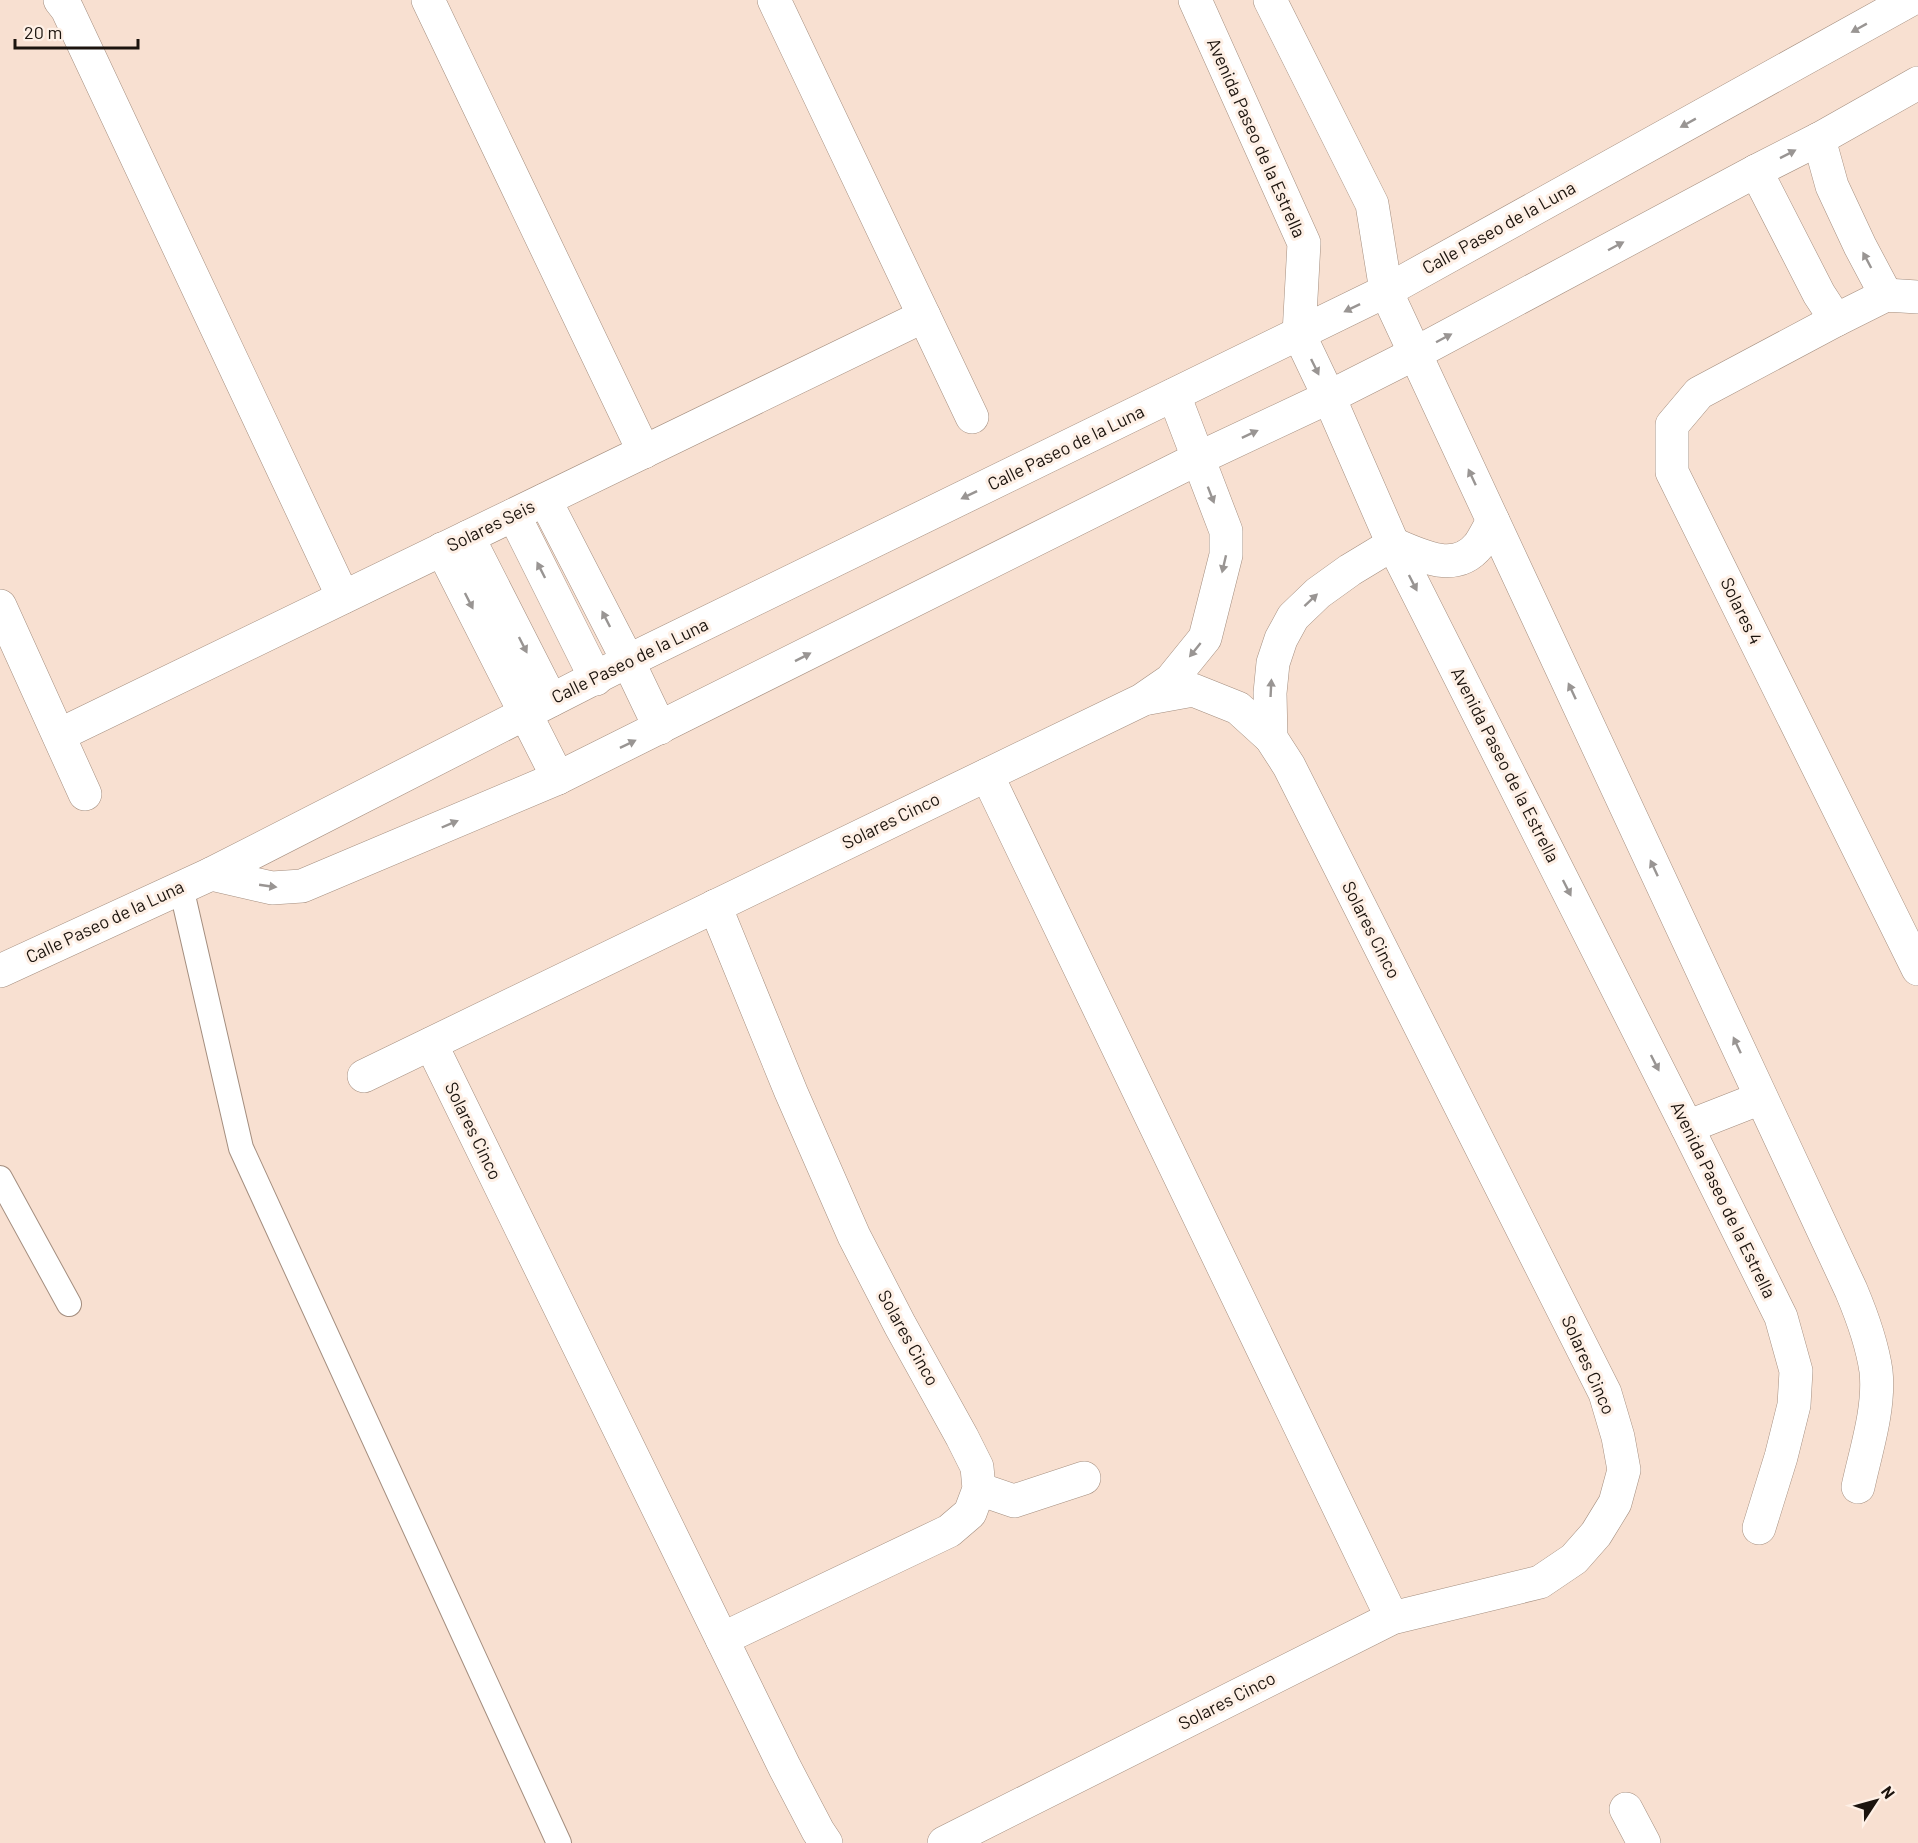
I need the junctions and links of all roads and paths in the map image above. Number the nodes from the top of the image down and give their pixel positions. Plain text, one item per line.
1 (60, 0) edge
2 (428, 0) edge
3 (774, 0) edge
4 (1195, 0) edge
5 (1270, 0) edge
6 (1910, 0) edge
7 (1918, 83) edge
8 (1819, 139) junction
9 (1756, 171) junction
10 (1386, 291) junction
11 (1886, 295) junction
12 (1918, 297) edge
13 (924, 316) junction
14 (1836, 320) junction
15 (1299, 334) junction
16 (1414, 354) junction
17 (1174, 395) junction
18 (1329, 397) junction
19 (972, 417) dead end
20 (644, 452) junction
21 (1197, 459) junction
22 (544, 500) junction
23 (514, 515) junction
24 (1493, 521) junction
25 (455, 543) junction
26 (1393, 544) junction
27 (343, 597) junction
28 (0, 606) edge
29 (628, 662) junction
30 (596, 678) junction
31 (1142, 700) junction
32 (538, 707) junction
33 (660, 728) junction
34 (59, 735) junction
35 (1271, 738) junction
36 (987, 775) junction
37 (558, 778) junction
38 (86, 794) dead end
39 (211, 874) junction
40 (181, 886) junction
41 (715, 906) junction
42 (1918, 969) edge
43 (0, 971) edge
44 (431, 1044) junction
45 (364, 1076) dead end
46 (1761, 1098) junction
47 (1687, 1127) junction
48 (0, 1178) edge
49 (69, 1304) dead end
50 (1084, 1478) dead end
51 (1858, 1486) dead end
52 (979, 1489) junction
53 (1759, 1528) dead end
54 (1392, 1618) junction
55 (722, 1639) junction
56 (1626, 1809) dead end
57 (559, 1843) edge
58 (826, 1843) edge
59 (944, 1843) edge
60 (1644, 1843) edge

1 - 27 street
2 - 20 street
3 - 13 street
4 - 15 street, Avenida Paseo de la Estrella
5 - 10 street
6 -> 10 street, Calle Paseo de la Luna
7 - 8 street
9 -> 8 street
11 -> 8 street
9 - 14 street
16 -> 9 street
10 -> 15 street, Calle Paseo de la Luna
10 - 16 street
11 - 12 street
11 - 14 street, Solares 4
13 - 19 street
13 - 20 street, Solares Seis
14 - 42 street, Solares 4
15 - 17 street, Calle Paseo de la Luna
15 -> 18 street, Avenida Paseo de la Estrella
16 - 18 street
24 -> 16 street
17 - 21 street, Solares Cinco
17 -> 29 street, Calle Paseo de la Luna
21 -> 18 street
18 - 26 street, Avenida Paseo de la Estrella
20 - 22 street, Solares Seis
21 -> 31 street, Solares Cinco
33 -> 21 street
22 - 23 street, Solares Seis
29 -> 22 street
23 - 25 street, Solares Seis
30 -> 23 street
24 - 26 street
46 -> 24 street
25 - 27 street, Solares Seis
25 -> 32 street
35 -> 26 street
26 -> 47 street, Avenida Paseo de la Estrella
27 - 34 street, Solares Seis
28 - 34 street
29 - 30 street, Calle Paseo de la Luna
29 - 33 street
30 - 32 street, Calle Paseo de la Luna
31 - 35 street, Solares Cinco
31 - 36 street, Solares Cinco
32 - 37 street
32 - 39 street, Calle Paseo de la Luna
37 -> 33 street
34 - 38 street
35 - 54 street, Solares Cinco
36 - 41 street, Solares Cinco
36 - 54 street
39 -> 37 street
39 - 40 street, Calle Paseo de la Luna
40 - 43 street, Calle Paseo de la Luna
40 - 57 lane
41 - 44 street, Solares Cinco
41 - 52 street, Solares Cinco
44 - 45 street, Solares Cinco
44 - 55 street, Solares Cinco
46 - 47 street
46 - 51 street
47 - 53 street, Avenida Paseo de la Estrella
48 - 49 lane
50 - 52 street
52 - 55 street
54 - 59 street, Solares Cinco
55 - 58 street, Solares Cinco
56 - 60 street

